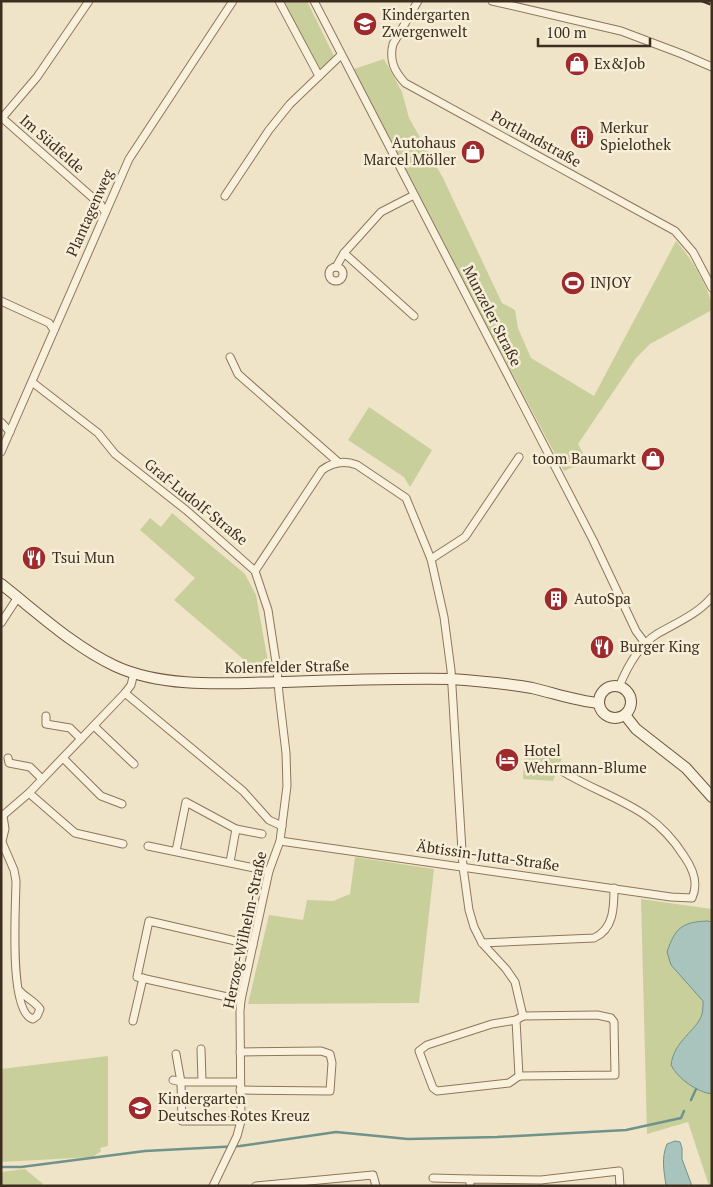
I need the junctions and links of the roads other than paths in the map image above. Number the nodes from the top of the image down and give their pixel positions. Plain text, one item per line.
1 (89, 1) edge
2 (233, 1) edge
3 (279, 1) edge
4 (314, 1) edge
5 (418, 1) edge
6 (492, 1) edge
7 (341, 55) junction
8 (712, 67) edge
9 (319, 76) junction
10 (1, 118) edge
11 (414, 195) junction
12 (225, 196) dead end
13 (105, 212) junction
14 (344, 253) junction
15 (336, 267) dead end
16 (712, 288) edge
17 (1, 301) edge
18 (414, 316) dead end
19 (54, 330) junction
20 (230, 358) dead end
21 (32, 382) junction
22 (1, 422) edge
23 (10, 432) junction
24 (1, 452) edge
25 (519, 457) dead end
26 (338, 462) junction
27 (431, 559) junction
28 (256, 571) junction
29 (1, 584) edge
30 (18, 597) junction
31 (712, 597) edge
32 (1, 623) edge
33 (645, 643) junction
34 (134, 673) junction
35 (452, 679) junction
36 (278, 682) junction
37 (619, 687) junction
38 (125, 693) junction
39 (599, 703) junction
40 (625, 715) junction
41 (46, 716) dead end
42 (94, 726) junction
43 (81, 739) junction
44 (8, 758) dead end
45 (63, 758) junction
46 (134, 764) dead end
47 (560, 770) dead end
48 (42, 779) junction
49 (28, 793) junction
50 (712, 797) edge
51 (122, 804) dead end
52 (2, 816) edge
53 (282, 826) junction
54 (236, 829) junction
55 (262, 834) dead end
56 (2, 840) edge
57 (280, 840) junction
58 (123, 844) dead end
59 (148, 846) dead end
60 (176, 851) junction
61 (230, 862) junction
62 (463, 867) junction
63 (269, 871) junction
64 (614, 888) junction
65 (482, 943) junction
66 (253, 945) junction
67 (143, 978) junction
68 (18, 989) dead end
69 (241, 1000) junction
70 (520, 1018) junction
71 (133, 1021) dead end
72 (201, 1049) dead end
73 (240, 1052) junction
74 (176, 1054) dead end
75 (519, 1076) junction
76 (172, 1080) dead end
77 (181, 1082) junction
78 (202, 1082) junction
79 (240, 1082) junction
80 (240, 1090) junction
81 (240, 1121) junction
82 (432, 1178) dead end
83 (470, 1182) edge
84 (541, 1183) edge
85 (213, 1186) edge
86 (256, 1186) edge
87 (376, 1186) edge
88 (620, 1186) edge

1 - 10 street
2 - 13 street, Plantagenweg
3 - 9 street
4 - 7 street, Munzeler Straße
5 - 16 street, Portlandstraße
6 - 8 street
7 - 9 street
7 - 11 street, Munzeler Straße
9 - 12 street
10 - 13 street, Im Südfelde
11 - 14 street
11 - 33 street, Munzeler Straße
13 - 19 street, Plantagenweg
14 - 15 street
14 - 18 street
17 - 19 street
19 - 21 street, Plantagenweg
20 - 26 street
21 - 23 street, Plantagenweg
21 - 28 street, Graf-Ludolf-Straße
22 - 23 street
23 - 24 street, Plantagenweg
25 - 27 street
26 - 27 street
26 - 28 street
27 - 35 street
28 - 36 street
29 - 30 main road, Kolenfelder Straße
30 - 32 street
30 - 34 main road, Kolenfelder Straße
31 - 33 street
33 - 37 street
34 - 36 main road, Kolenfelder Straße
34 - 38 street
35 - 36 main road, Kolenfelder Straße
35 - 39 main road, Kolenfelder Straße
35 - 62 street
36 - 53 street, Herzog-Wilhelm-Straße
37 - 39 main road
37 - 40 main road
38 - 42 street
38 - 53 street
39 - 40 main road
40 - 50 main road
41 - 43 street
42 - 43 street
42 - 46 street
43 - 45 street
44 - 48 street
45 - 48 street
45 - 51 street
47 - 64 street, Äbtissin-Jutta-Straße
48 - 49 street
49 - 52 street
49 - 58 street
52 - 56 street
53 - 57 street, Herzog-Wilhelm-Straße
54 - 55 street
54 - 60 street
54 - 61 street
56 - 68 street
57 - 62 street, Äbtissin-Jutta-Straße
57 - 63 street, Herzog-Wilhelm-Straße
59 - 60 street
60 - 61 street
61 - 63 street
62 - 64 street, Äbtissin-Jutta-Straße
62 - 65 street
63 - 66 street, Herzog-Wilhelm-Straße
64 - 65 street
65 - 70 street
66 - 67 street
66 - 69 street, Herzog-Wilhelm-Straße
67 - 69 street
67 - 71 street
69 - 73 street, Herzog-Wilhelm-Straße
70 - 75 street
70 - 75 street
70 - 75 street
72 - 78 street
73 - 79 street, Herzog-Wilhelm-Straße
73 - 80 street
74 - 77 street
76 - 77 street
77 - 78 street
77 - 81 street
78 - 79 street
79 - 80 street, Herzog-Wilhelm-Straße
80 - 81 street, Herzog-Wilhelm-Straße
81 - 85 street, Herzog-Wilhelm-Straße
82 - 83 street
83 - 84 street
84 - 88 street
86 - 87 street

